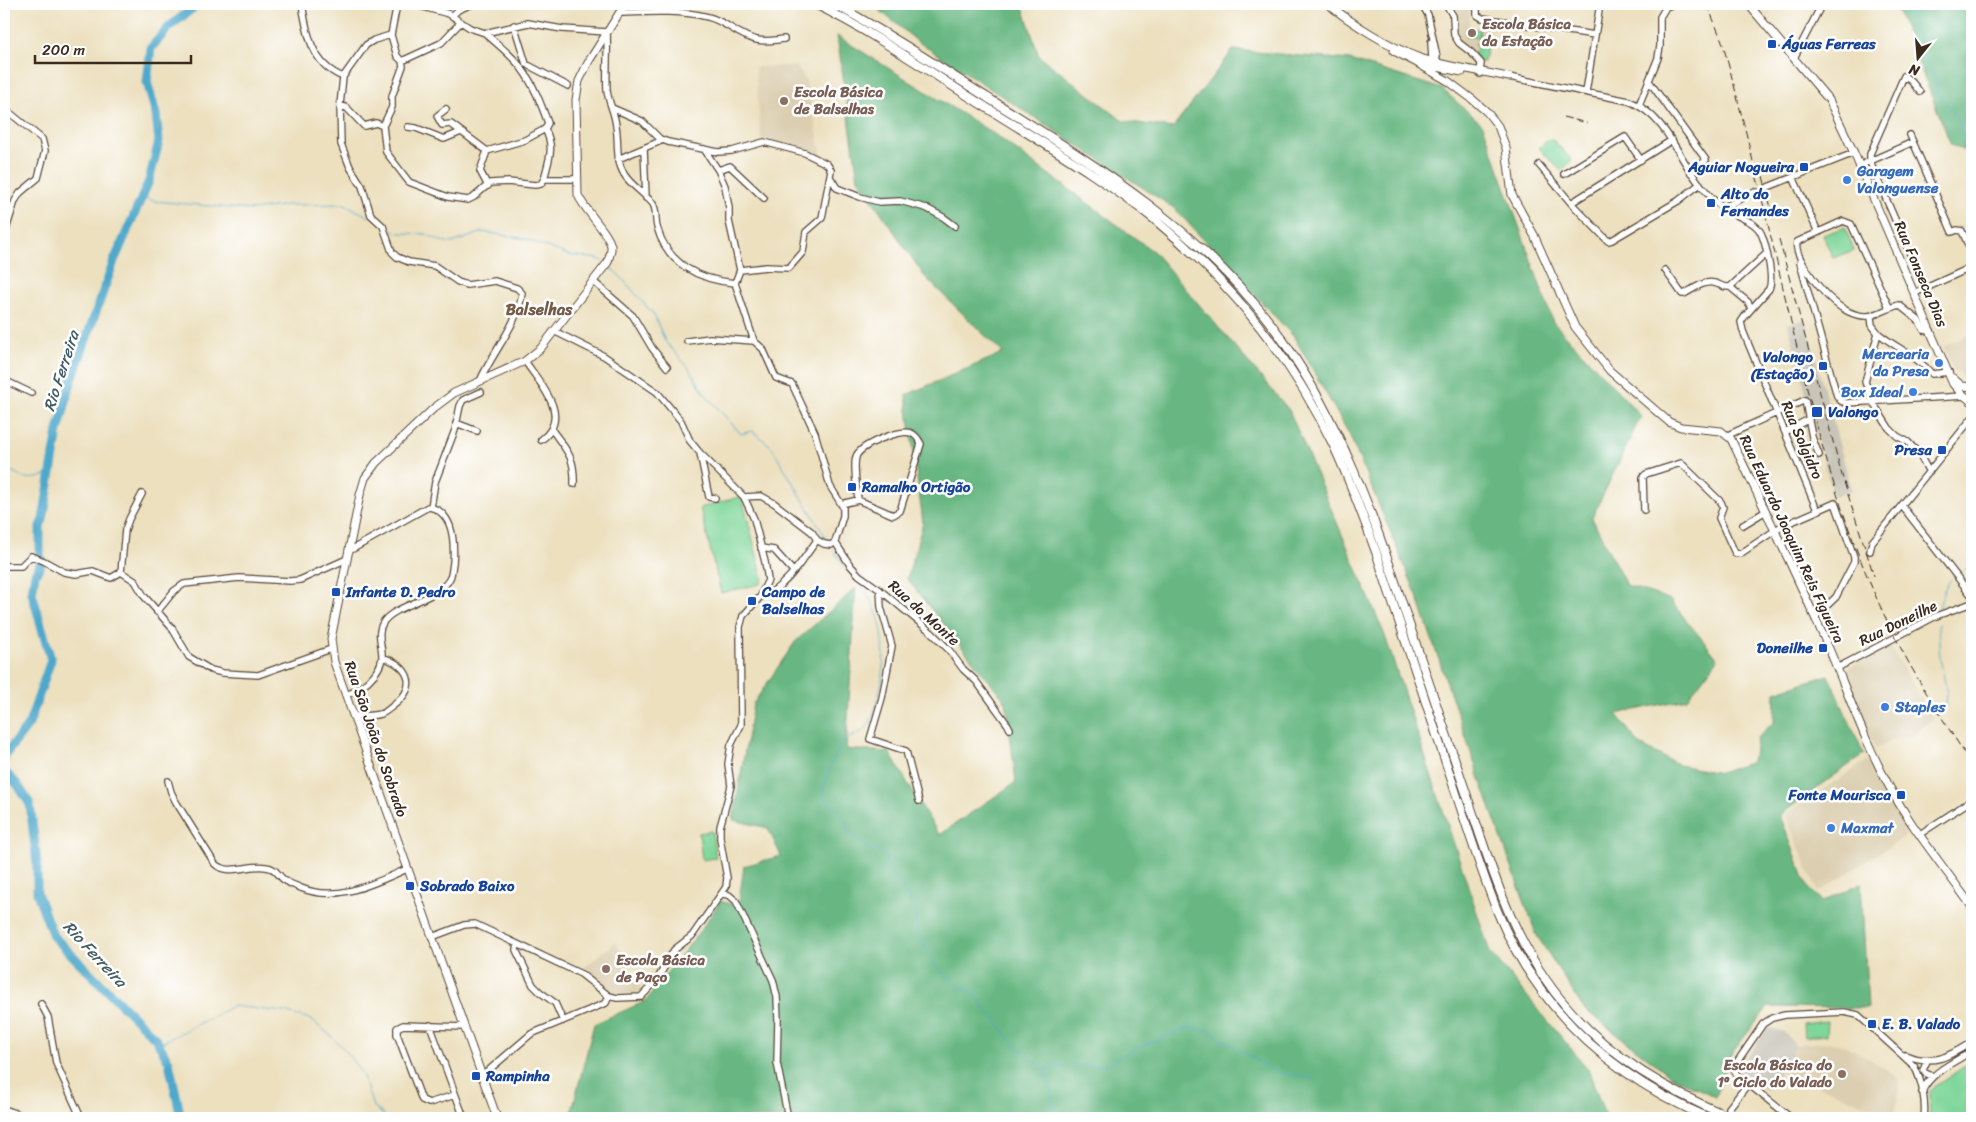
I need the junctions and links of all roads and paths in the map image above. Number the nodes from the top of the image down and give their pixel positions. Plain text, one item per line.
1 (302, 4) edge
2 (398, 4) edge
3 (412, 4) edge
4 (472, 4) edge
5 (625, 4) edge
6 (659, 4) edge
7 (814, 4) edge
8 (834, 4) edge
9 (1328, 4) edge
10 (1422, 4) edge
11 (1446, 4) edge
12 (1477, 4) edge
13 (1600, 4) edge
14 (1673, 4) edge
15 (1743, 4) edge
16 (1748, 4) edge
17 (1822, 4) edge
18 (659, 12) junction
19 (619, 13) junction
20 (452, 16) junction
21 (460, 23) junction
22 (514, 25) junction
23 (1431, 30) junction
24 (607, 32) junction
25 (485, 33) junction
26 (1772, 33) junction
27 (391, 35) junction
28 (1595, 35) junction
29 (784, 39) dead end
30 (1431, 48) junction
31 (1794, 58) junction
32 (402, 61) junction
33 (1418, 61) junction
34 (523, 65) junction
35 (1436, 65) junction
36 (1446, 70) junction
37 (1462, 72) junction
38 (1480, 73) junction
39 (343, 77) junction
40 (1509, 77) joint
41 (1650, 81) junction
42 (1453, 83) junction
43 (568, 86) dead end
44 (1586, 92) junction
45 (1920, 92) dead end
46 (340, 105) junction
47 (1639, 106) junction
48 (4, 108) edge
49 (612, 108) junction
50 (446, 110) dead end
51 (382, 126) junction
52 (408, 128) dead end
53 (545, 130) junction
54 (461, 132) junction
55 (1910, 135) dead end
56 (663, 140) junction
57 (1672, 140) junction
58 (1913, 142) junction
59 (644, 149) junction
60 (704, 149) junction
61 (487, 151) junction
62 (1854, 153) junction
63 (618, 159) junction
64 (1641, 160) junction
65 (1870, 162) junction
66 (1539, 165) dead end
67 (1859, 166) junction
68 (718, 170) junction
69 (1692, 173) junction
70 (1564, 174) dead end
71 (830, 177) junction
72 (1793, 177) junction
73 (544, 179) junction
74 (578, 179) junction
75 (1700, 184) junction
76 (488, 186) junction
77 (1768, 187) tunnel mouth
78 (1756, 192) tunnel mouth
79 (646, 198) junction
80 (764, 198) dead end
81 (1571, 203) junction
82 (1722, 208) junction
83 (955, 226) dead end
84 (1818, 232) junction
85 (4, 236) edge
86 (1766, 254) junction
87 (1972, 254) edge
88 (1798, 256) junction
89 (1972, 267) edge
90 (740, 270) junction
91 (1665, 270) dead end
92 (1921, 278) junction
93 (593, 281) junction
94 (1910, 282) junction
95 (734, 283) junction
96 (1730, 287) junction
97 (1820, 288) junction
98 (1925, 288) junction
99 (1914, 293) junction
100 (1810, 298) junction
101 (1889, 306) junction
102 (1751, 308) junction
103 (1871, 317) junction
104 (554, 331) junction
105 (1931, 331) junction
106 (1878, 333) junction
107 (754, 340) junction
108 (686, 341) dead end
109 (525, 361) junction
110 (667, 367) dead end
111 (4, 380) edge
112 (480, 381) junction
113 (1951, 383) junction
114 (1971, 387) edge
115 (481, 392) dead end
116 (30, 393) dead end
117 (1969, 399) edge
118 (1874, 402) junction
119 (1777, 412) junction
120 (1972, 418) edge
121 (1809, 419) junction
122 (456, 423) junction
123 (552, 430) junction
124 (477, 431) dead end
125 (1785, 432) junction
126 (1728, 435) junction
127 (541, 440) dead end
128 (700, 453) junction
129 (1819, 455) dead end
130 (1929, 472) junction
131 (574, 484) dead end
132 (142, 494) dead end
133 (744, 497) junction
134 (715, 498) dead end
135 (858, 500) junction
136 (841, 504) junction
137 (1902, 506) junction
138 (431, 507) junction
139 (1644, 510) dead end
140 (1817, 510) junction
141 (1766, 511) junction
142 (1743, 525) dead end
143 (1776, 531) junction
144 (817, 540) junction
145 (835, 542) junction
146 (761, 548) junction
147 (1870, 550) dead end
148 (348, 555) junction
149 (4, 566) edge
150 (793, 571) junction
151 (121, 572) junction
152 (880, 590) junction
153 (761, 596) junction
154 (1972, 596) edge
155 (1972, 603) edge
156 (157, 612) junction
157 (1815, 616) junction
158 (331, 649) junction
159 (382, 657) junction
160 (1837, 668) junction
161 (346, 694) junction
162 (353, 716) junction
163 (1010, 729) dead end
164 (168, 781) dead end
165 (1972, 800) edge
166 (919, 801) dead end
167 (1920, 834) junction
168 (407, 869) junction
169 (722, 894) junction
170 (1972, 907) edge
171 (432, 937) junction
172 (516, 944) junction
173 (609, 996) junction
174 (41, 1004) dead end
175 (461, 1018) junction
176 (563, 1021) junction
177 (430, 1025) junction
178 (451, 1025) junction
179 (464, 1026) junction
180 (1972, 1042) edge
181 (1972, 1051) edge
182 (1903, 1054) junction
183 (1927, 1060) junction
184 (482, 1076) junction
185 (1932, 1076) junction
186 (1748, 1084) junction
187 (1922, 1092) junction
188 (454, 1095) junction
189 (1729, 1108) dead end
190 (4, 1109) edge
191 (30, 1118) edge
192 (81, 1118) edge
193 (464, 1118) edge
194 (497, 1118) edge
195 (788, 1118) edge
196 (1709, 1118) edge
197 (1732, 1118) edge
198 (1791, 1118) edge
199 (1924, 1118) edge

1 - 39 street
2 - 27 street
3 - 20 street
4 - 20 street
5 - 19 main road
6 - 18 street
7 - 196 highway
8 - 197 highway
9 - 33 main road
10 - 23 street
11 - 38 street
12 - 28 street
13 - 28 street
14 - 41 street
15 - 26 main road, Rua Fonseca Dias
16 - 26 main road, Rua Fonseca Dias
17 - 31 street
18 - 19 street
18 - 29 street
19 - 24 main road
20 - 21 street
21 - 25 street
21 - 32 street
22 - 24 street
22 - 25 street
22 - 34 street
23 - 30 street
23 - 35 street
24 - 49 street
24 - 74 main road
25 - 34 street
26 - 31 main road, Rua Fonseca Dias
27 - 32 street
27 - 39 street
28 - 44 street
30 - 33 street
30 - 35 street
31 - 62 main road, Rua Fonseca Dias
32 - 51 street
33 - 35 main road
33 - 42 main road
34 - 43 street
34 - 53 street
35 - 36 main road
35 - 38 main road
35 - 42 main road
36 - 37 main road
36 - 42 main road
37 - 38 main road
37 - 42 main road
38 - 40 main road
39 - 46 street
40 - 44 street
41 - 47 street
41 - 69 street
42 - 126 main road, Rua Eduardo Joaquim Reis Figueira
44 - 47 street
45 - 65 street
46 - 51 street
46 - 112 street
47 - 57 street, Rua Solgidro
48 - 85 street
49 - 56 street
49 - 63 street
50 - 54 street
51 - 76 street
52 - 54 street
53 - 61 street
53 - 73 street
54 - 61 street
55 - 58 street
56 - 59 street
56 - 60 street
57 - 64 street
57 - 69 street, Rua Solgidro
58 - 65 street
58 - 87 street
59 - 63 street
59 - 79 street
60 - 68 street
60 - 71 street
61 - 76 street
62 - 67 main road, Rua Fonseca Dias
62 - 72 street
63 - 79 street
64 - 70 street
64 - 81 street
65 - 67 street
65 - 92 street
66 - 81 street
67 - 94 main road, Rua Fonseca Dias
68 - 80 street
68 - 90 street
69 - 75 street, Rua Solgidro
71 - 83 street
71 - 90 street
72 - 77 street
72 - 84 street
73 - 74 street
73 - 76 street
74 - 93 main road, Rua São João do Sobrado
75 - 81 street
75 - 82 street, Rua Solgidro
78 - 82 street
79 - 95 street
82 - 86 street, Rua Solgidro
84 - 88 street
84 - 101 street
86 - 96 street
86 - 102 street, Rua Solgidro
88 - 97 street
88 - 100 street
89 - 98 street
90 - 95 street
91 - 96 street
92 - 94 street
92 - 98 street
93 - 104 main road, Rua São João do Sobrado
93 - 110 street
94 - 99 main road, Rua Fonseca Dias
95 - 107 street
96 - 102 street
97 - 100 street
97 - 103 street
98 - 99 street
99 - 105 main road, Rua Fonseca Dias
100 - 118 street
101 - 103 street
101 - 105 street
102 - 119 street, Rua Solgidro
103 - 106 street
104 - 109 main road, Rua São João do Sobrado
104 - 128 street
105 - 113 main road, Rua Fonseca Dias
106 - 113 street
106 - 118 street
107 - 108 street
107 - 136 street
109 - 112 main road, Rua São João do Sobrado
109 - 123 street
111 - 116 street
112 - 148 main road, Rua São João do Sobrado
113 - 114 main road
113 - 114 street
113 - 117 main road, Rua Fonseca Dias
113 - 117 street
113 - 118 street
114 - 117 main road
115 - 122 street
118 - 130 street
119 - 121 street
119 - 125 street, Rua Solgidro
119 - 126 street
120 - 130 street
121 - 125 street
121 - 129 street
122 - 124 street
122 - 138 street
123 - 127 street
123 - 131 street
125 - 140 street, Rua Solgidro
126 - 141 main road, Rua Eduardo Joaquim Reis Figueira
128 - 133 street
128 - 134 street
130 - 137 street
132 - 151 street
133 - 144 street
133 - 146 street
135 - 135 street
135 - 136 street
136 - 145 street
137 - 147 street
137 - 154 street
138 - 148 street
138 - 159 street
139 - 143 street
140 - 143 street
140 - 157 street
141 - 142 street
141 - 143 main road, Rua Eduardo Joaquim Reis Figueira
143 - 157 main road, Rua Eduardo Joaquim Reis Figueira
144 - 145 street
144 - 150 street
145 - 152 street, Rua do Monte
146 - 150 street
146 - 153 street
148 - 156 street
148 - 158 main road, Rua São João do Sobrado
149 - 151 street
150 - 153 street
151 - 156 street
152 - 163 street, Rua do Monte
152 - 166 street
153 - 169 street
155 - 160 street, Rua Doneilhe
156 - 158 street
157 - 160 main road, Rua Eduardo Joaquim Reis Figueira
158 - 161 main road, Rua São João do Sobrado
159 - 161 street
159 - 162 street
160 - 167 main road, Rua Eduardo Joaquim Reis Figueira
161 - 162 main road, Rua São João do Sobrado
162 - 168 main road, Rua São João do Sobrado
164 - 168 street
165 - 167 street
167 - 170 main road, Rua Eduardo Joaquim Reis Figueira
168 - 171 main road, Rua São João do Sobrado
169 - 173 street
169 - 195 street
171 - 172 street
171 - 175 main road, Rua São João do Sobrado
172 - 173 street
172 - 176 street
173 - 176 street
174 - 192 street
175 - 178 street
175 - 179 main road, Rua São João do Sobrado
176 - 184 street
177 - 178 street
177 - 188 street
177 - 188 street
178 - 179 street
179 - 184 main road, Rua São João do Sobrado
180 - 183 street
181 - 185 street
182 - 183 street
182 - 186 street
182 - 187 street
183 - 185 street
184 - 194 main road, Rua São João do Sobrado
185 - 187 street
186 - 189 street
186 - 198 street
187 - 199 street
188 - 193 street
190 - 191 street

